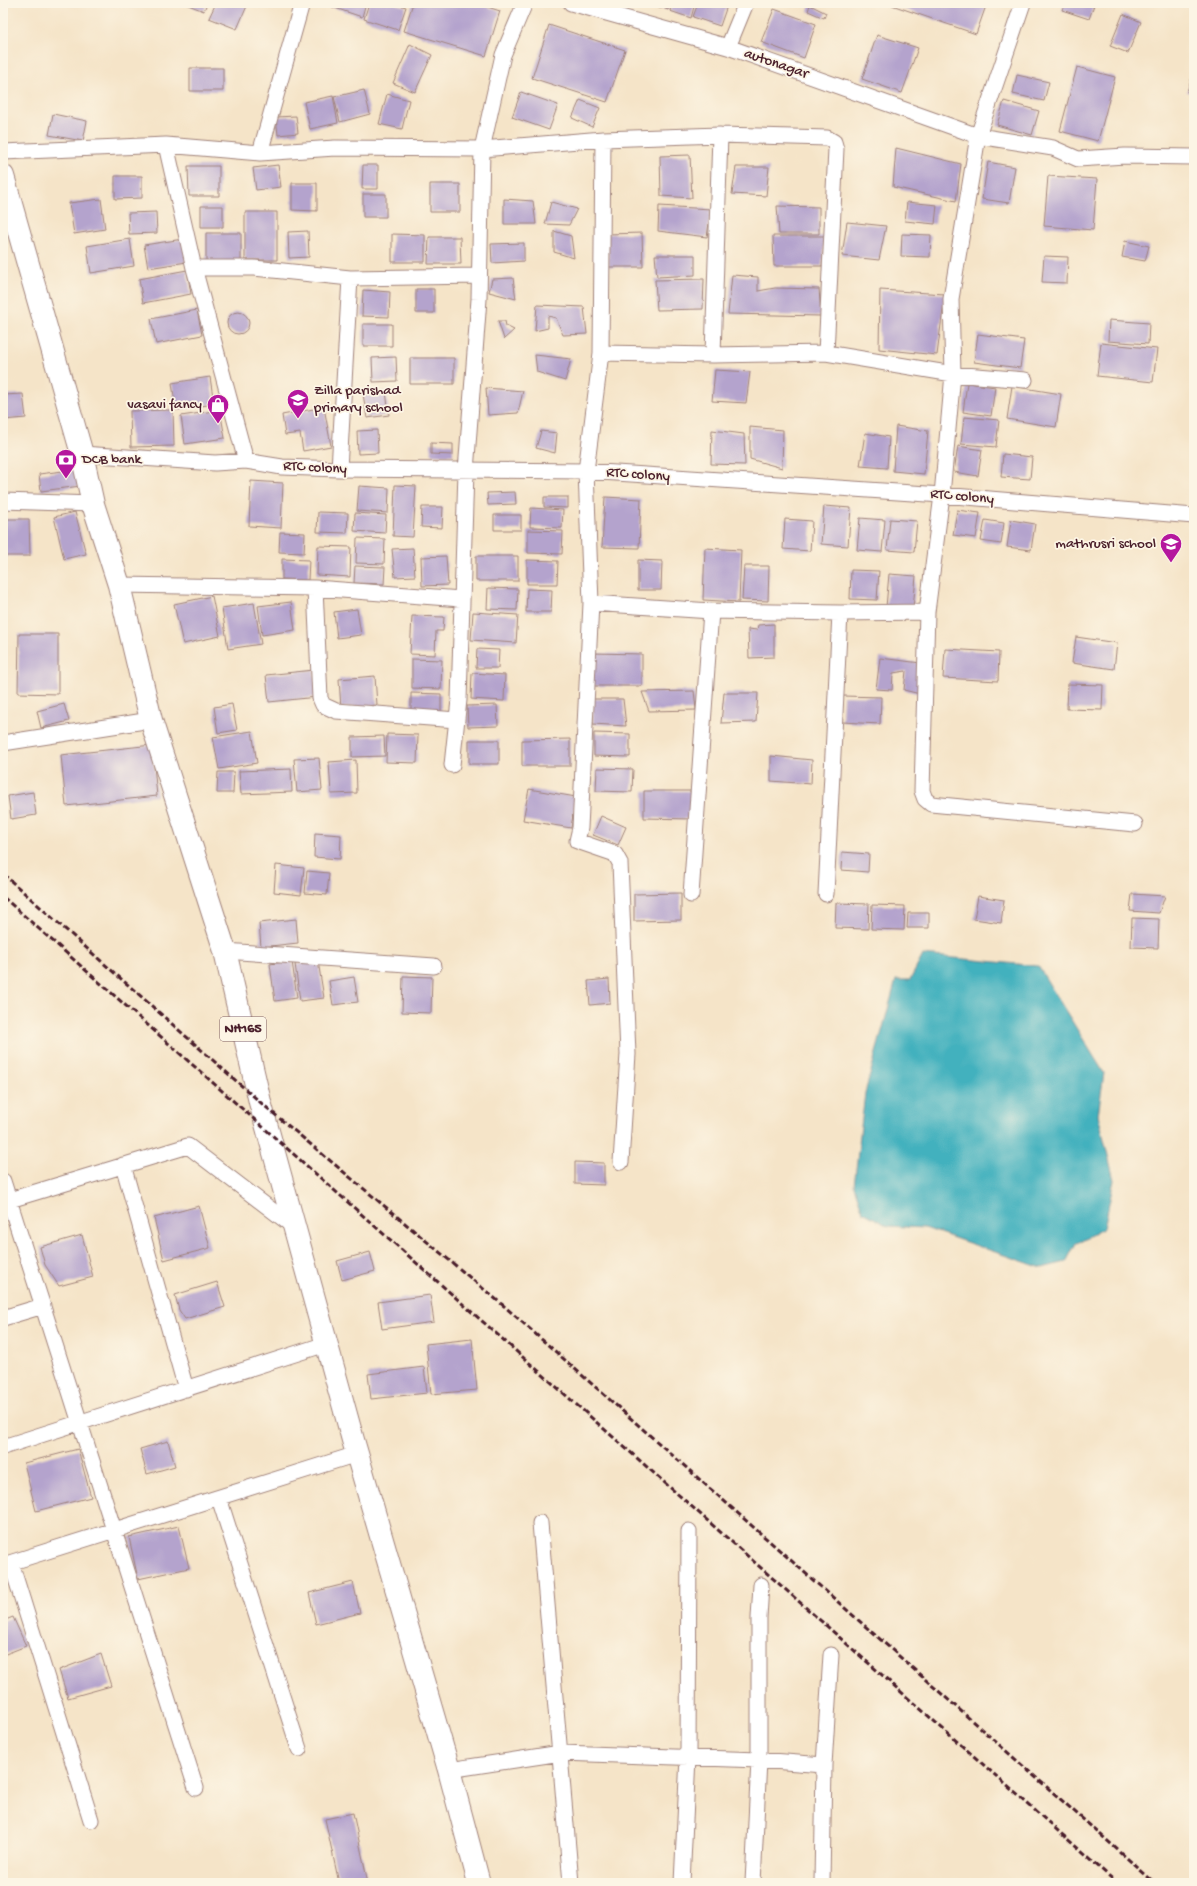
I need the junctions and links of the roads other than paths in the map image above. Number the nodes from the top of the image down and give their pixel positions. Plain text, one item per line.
1 (302, 3) edge
2 (525, 3) edge
3 (571, 3) edge
4 (746, 3) edge
5 (1023, 3) edge
6 (728, 47) junction
7 (720, 135) junction
8 (978, 136) junction
9 (603, 139) junction
10 (166, 145) junction
11 (482, 149) junction
12 (3, 152) edge
13 (260, 153) junction
14 (1194, 158) edge
15 (3, 176) edge
16 (194, 268) junction
17 (479, 276) junction
18 (350, 278) junction
19 (601, 353) junction
20 (826, 353) junction
21 (713, 355) junction
22 (953, 374) junction
23 (1025, 380) dead end
24 (82, 454) junction
25 (246, 461) junction
26 (339, 469) junction
27 (466, 471) junction
28 (586, 471) junction
29 (942, 495) junction
30 (3, 501) edge
31 (93, 504) junction
32 (1194, 516) edge
33 (119, 585) junction
34 (315, 588) junction
35 (461, 599) junction
36 (591, 604) junction
37 (711, 611) junction
38 (927, 612) junction
39 (840, 613) junction
40 (151, 720) junction
41 (456, 720) junction
42 (3, 743) edge
43 (452, 765) dead end
44 (1135, 824) dead end
45 (826, 894) dead end
46 (691, 895) dead end
47 (225, 951) junction
48 (434, 966) dead end
49 (621, 1162) dead end
50 (123, 1165) junction
51 (3, 1181) edge
52 (6, 1201) edge
53 (294, 1227) junction
54 (43, 1306) junction
55 (3, 1318) edge
56 (326, 1344) junction
57 (186, 1389) junction
58 (80, 1423) junction
59 (3, 1447) edge
60 (357, 1454) junction
61 (219, 1498) junction
62 (540, 1523) dead end
63 (115, 1530) junction
64 (689, 1530) dead end
65 (7, 1564) edge
66 (761, 1585) dead end
67 (831, 1655) dead end
68 (299, 1749) dead end
69 (561, 1753) junction
70 (688, 1757) junction
71 (759, 1760) junction
72 (824, 1764) junction
73 (449, 1770) junction
74 (196, 1788) dead end
75 (91, 1820) dead end
76 (479, 1883) edge
77 (571, 1883) edge
78 (682, 1883) edge
79 (753, 1883) edge
80 (822, 1883) edge

1 - 13 street
2 - 11 street
3 - 6 street, autonagar
4 - 6 street
5 - 8 street
6 - 8 street, autonagar
7 - 9 street
7 - 20 street
7 - 21 street
8 - 14 street, autonagar
8 - 22 street
9 - 11 street
9 - 19 street
10 - 12 street
10 - 13 street
10 - 16 street
11 - 13 street
11 - 17 street
15 - 24 highway, NH165
16 - 18 street
16 - 25 street
17 - 18 street
17 - 27 street
18 - 26 street
19 - 21 street
19 - 28 street
20 - 21 street
20 - 22 street
22 - 23 street
22 - 29 street
24 - 25 street, RTC colony
24 - 31 highway, NH165
25 - 26 street, RTC colony
26 - 27 street, RTC colony
27 - 28 street, RTC colony
27 - 35 street
28 - 29 street, RTC colony
28 - 36 street
29 - 32 street, RTC colony
29 - 38 street
30 - 31 street
31 - 33 highway, NH165
33 - 34 street
33 - 40 highway, NH165
34 - 35 street
34 - 41 street
35 - 41 street
36 - 37 street
36 - 49 street
37 - 39 street
37 - 46 street
38 - 39 street
38 - 44 street
39 - 45 street
40 - 42 street
40 - 47 highway, NH165
41 - 43 street
47 - 48 street
47 - 53 highway, NH165
50 - 52 street
50 - 53 street
50 - 57 street
51 - 52 street
52 - 54 street
53 - 56 highway, NH165
54 - 55 street
54 - 58 street
56 - 57 street
56 - 60 highway, NH165
57 - 58 street
58 - 59 street
58 - 63 street
60 - 61 street
60 - 73 highway, NH165
61 - 63 street
61 - 68 street
62 - 69 street
63 - 65 street
63 - 74 street
64 - 70 street
65 - 75 street
66 - 71 street
67 - 72 street
69 - 70 street
69 - 73 street
69 - 77 street
70 - 71 street
70 - 78 street
71 - 72 street
71 - 79 street
72 - 80 street
73 - 76 highway, NH165

